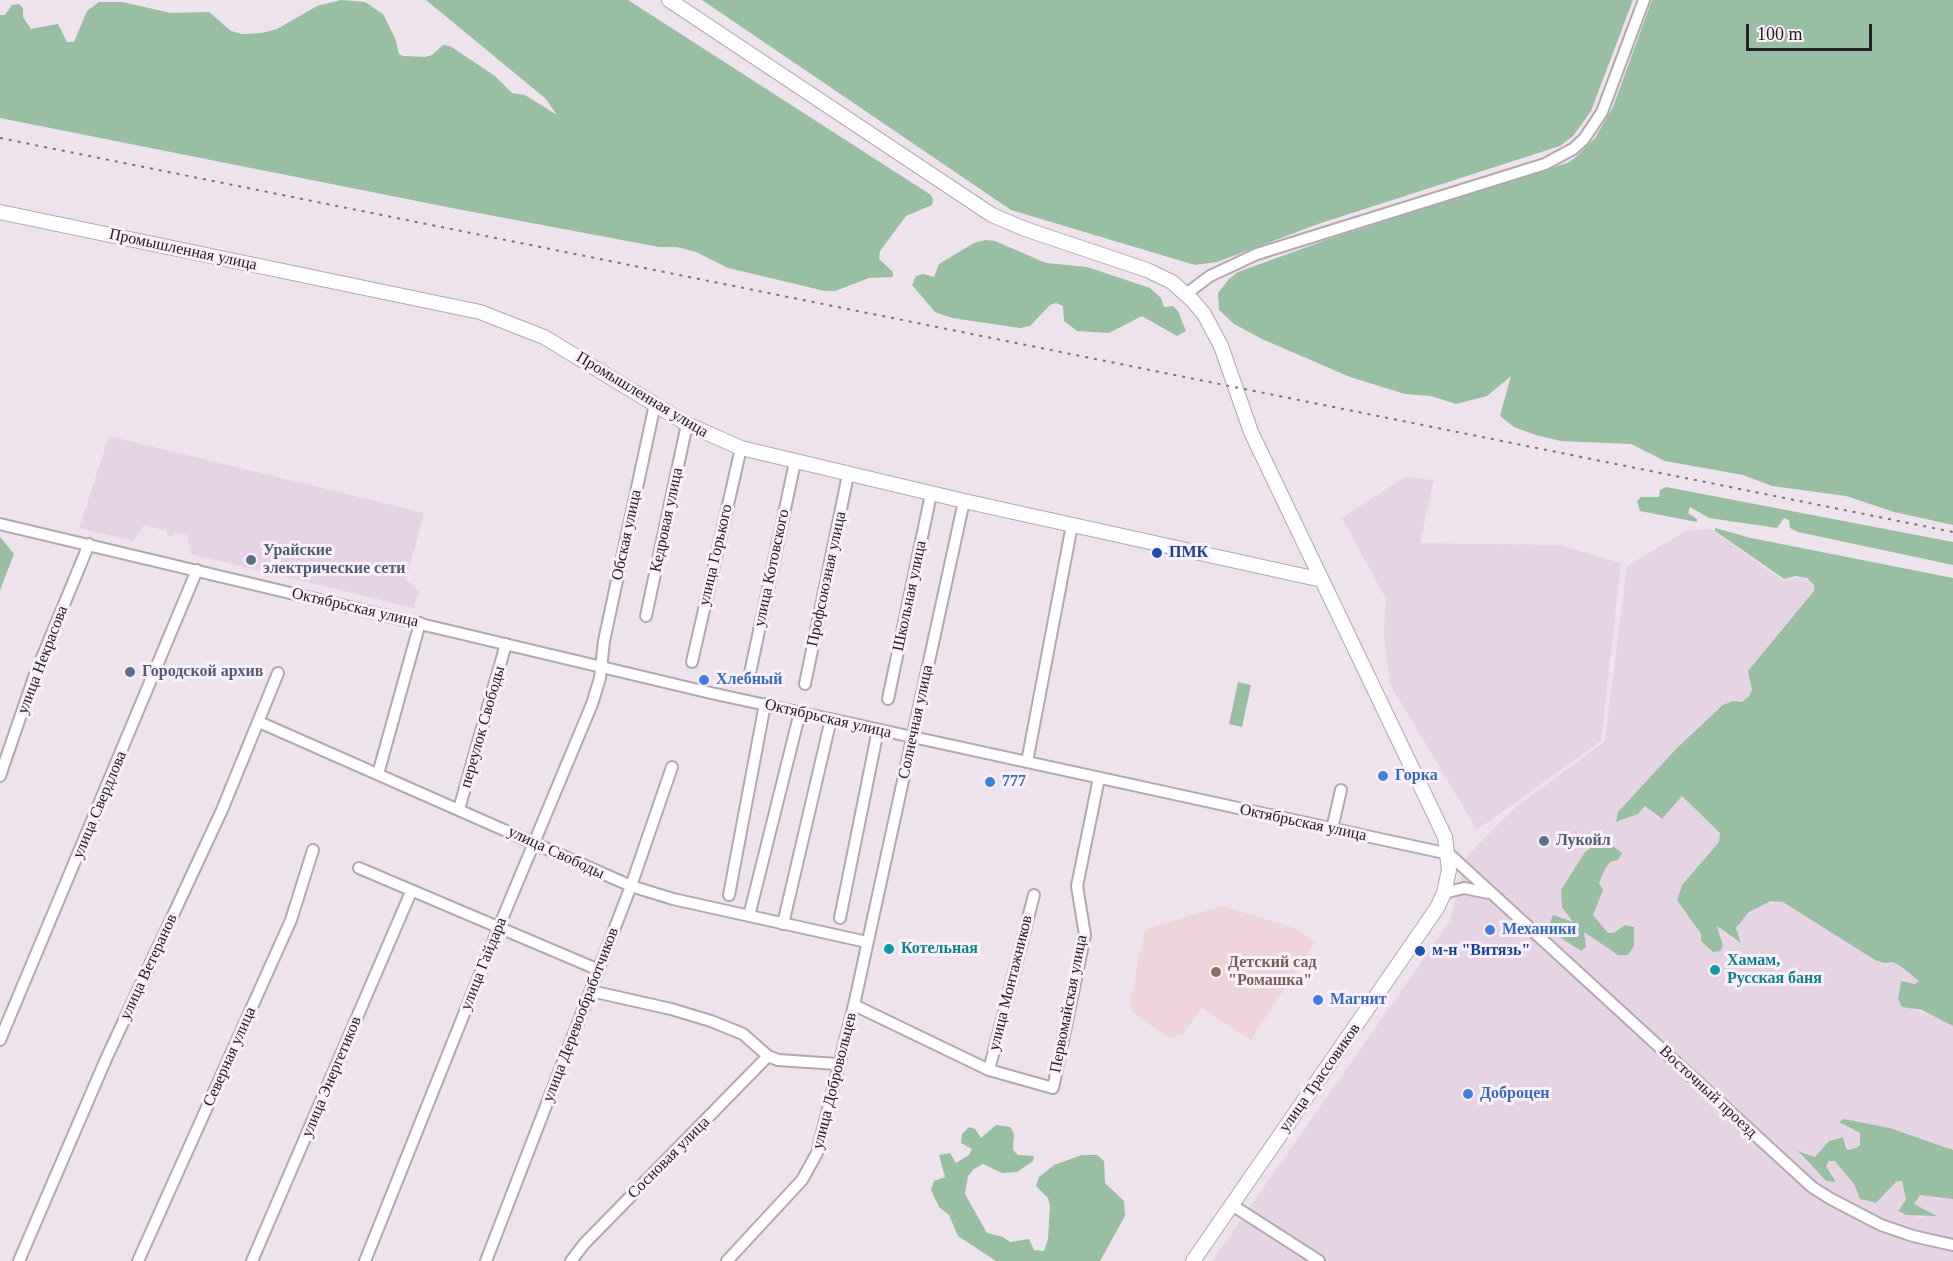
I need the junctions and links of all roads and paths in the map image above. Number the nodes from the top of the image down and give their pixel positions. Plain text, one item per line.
1 (669, 0) edge
2 (1644, 0) edge
3 (0, 212) edge
4 (1186, 294) junction
5 (655, 404) junction
6 (687, 424) junction
7 (741, 448) junction
8 (795, 462) junction
9 (848, 475) junction
10 (931, 494) junction
11 (964, 501) junction
12 (0, 524) edge
13 (1072, 525) junction
14 (88, 544) junction
15 (197, 570) junction
16 (1322, 580) junction
17 (646, 616) dead end
18 (420, 623) junction
19 (507, 644) junction
20 (692, 662) dead end
21 (602, 666) junction
22 (278, 673) dead end
23 (750, 674) dead end
24 (805, 684) dead end
25 (888, 699) dead end
26 (765, 704) junction
27 (800, 712) junction
28 (831, 719) junction
29 (259, 722) junction
30 (878, 730) junction
31 (913, 737) junction
32 (1027, 762) junction
33 (672, 767) dead end
34 (378, 774) junction
35 (0, 776) edge
36 (1099, 778) junction
37 (1341, 790) dead end
38 (459, 809) junction
39 (1332, 829) junction
40 (534, 843) junction
41 (313, 849) dead end
42 (1449, 854) junction
43 (359, 868) dead end
44 (631, 886) junction
45 (411, 892) junction
46 (1444, 893) junction
47 (1490, 893) junction
48 (729, 895) dead end
49 (1034, 895) dead end
50 (749, 916) junction
51 (840, 918) dead end
52 (783, 924) junction
53 (498, 929) junction
54 (867, 942) junction
55 (599, 970) junction
56 (591, 992) junction
57 (854, 1005) junction
58 (0, 1040) edge
59 (768, 1056) junction
60 (837, 1064) junction
61 (989, 1070) junction
62 (1053, 1088) joint
63 (1232, 1205) junction
64 (1953, 1245) edge
65 (19, 1261) edge
66 (138, 1261) edge
67 (252, 1261) edge
68 (365, 1261) edge
69 (486, 1261) edge
70 (571, 1261) edge
71 (727, 1261) edge
72 (1192, 1261) edge
73 (1319, 1261) edge

1 - 4 main road
2 - 4 street
3 - 5 main road, Промышленная улица
4 - 16 main road
5 - 6 main road, Промышленная улица
5 - 21 street, Обская улица
6 - 7 main road, Промышленная улица
6 - 17 street, Кедровая улица
7 - 8 main road, Промышленная улица
7 - 20 street, улица Горького
8 - 9 main road, Промышленная улица
8 - 23 street, улица Котовского
9 - 10 main road, Промышленная улица
9 - 24 street, Профсоюзная улица
10 - 11 main road, Промышленная улица
10 - 25 street, Школьная улица
11 - 13 main road, Промышленная улица
11 - 31 street, Солнечная улица
12 - 14 street, Октябрьская улица
13 - 16 main road, Промышленная улица
13 - 32 street
14 - 15 street, Октябрьская улица
14 - 35 street, улица Некрасова
15 - 18 street, Октябрьская улица
15 - 58 street, улица Свердлова
16 - 42 main road
18 - 19 street, Октябрьская улица
18 - 34 street
19 - 21 street, Октябрьская улица
19 - 38 street, переулок Свободы
21 - 26 street, Октябрьская улица
21 - 40 street, улица Гайдара
22 - 29 street, улица Ветеранов
26 - 27 street, Октябрьская улица
26 - 48 street
27 - 28 street, Октябрьская улица
27 - 50 street
28 - 30 street, Октябрьская улица
28 - 52 street
29 - 34 street, улица Свободы
29 - 65 street, улица Ветеранов
30 - 31 street, Октябрьская улица
30 - 51 street
31 - 32 street, Октябрьская улица
31 - 54 street, Солнечная улица
32 - 36 street, Октябрьская улица
33 - 44 street, улица Деревообработчиков
34 - 38 street, улица Свободы
36 - 39 street, Октябрьская улица
36 - 62 street, Первомайская улица
37 - 39 street
38 - 40 street, улица Свободы
39 - 42 street, Октябрьская улица
40 - 44 street, улица Свободы
40 - 53 street, улица Гайдара
41 - 66 street, Северная улица
42 - 46 main road
42 - 47 street, Восточный проезд
43 - 45 street
44 - 50 street, улица Свободы
44 - 55 street, улица Деревообработчиков
45 - 53 street
45 - 67 street, улица Энергетиков
46 - 47 street
46 - 63 main road, улица Трассовиков
47 - 64 street, Восточный проезд
49 - 61 street, улица Монтажников
50 - 52 street, улица Свободы
52 - 54 street, улица Свободы
53 - 55 street
53 - 68 street, улица Гайдара
54 - 57 street, улица Добровольцев
55 - 56 street, улица Деревообработчиков
56 - 59 street
56 - 69 street, улица Деревообработчиков
57 - 60 street, улица Добровольцев
57 - 61 street, улица Монтажников
59 - 60 street
59 - 70 street, Сосновая улица
60 - 71 street, улица Добровольцев
61 - 62 street, улица Монтажников
63 - 72 main road, улица Трассовиков
63 - 73 street

